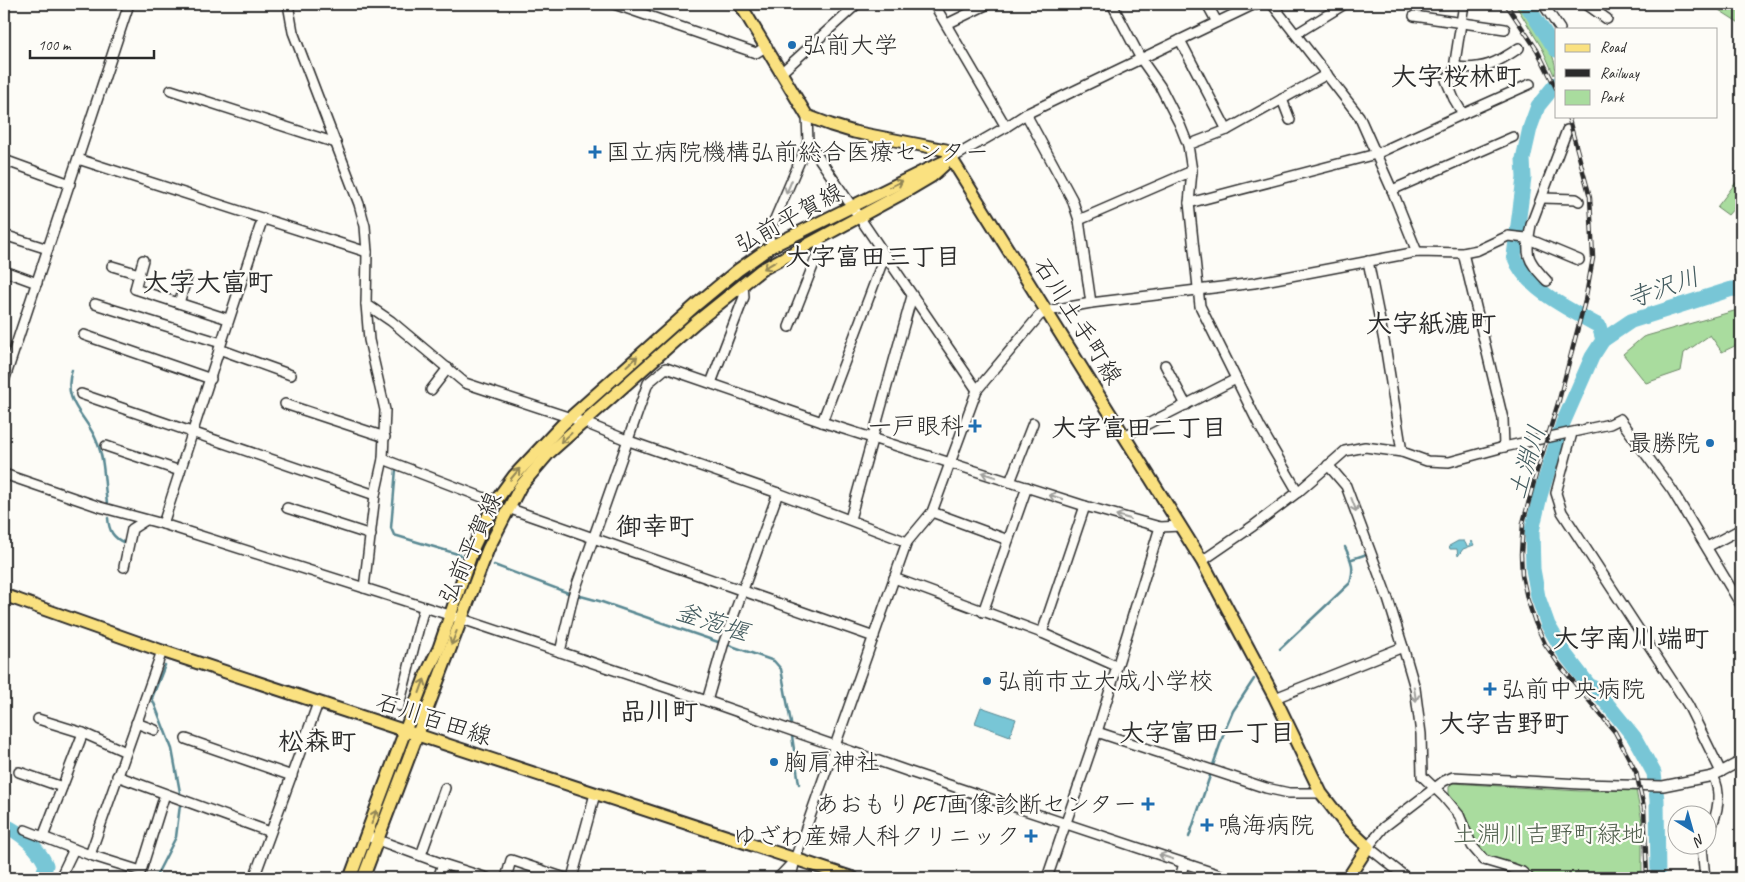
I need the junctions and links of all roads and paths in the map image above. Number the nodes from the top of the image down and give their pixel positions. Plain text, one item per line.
1 (129, 4) edge
2 (288, 4) edge
3 (614, 4) edge
4 (740, 4) edge
5 (856, 4) edge
6 (934, 4) edge
7 (988, 4) edge
8 (1112, 4) edge
9 (1207, 4) edge
10 (1255, 4) edge
11 (1272, 4) edge
12 (1345, 4) edge
13 (1464, 4) edge
14 (1543, 4) edge
15 (1586, 4) edge
16 (1414, 16) dead end
17 (1607, 19) dead end
18 (1217, 22) junction
19 (947, 24) junction
20 (1461, 24) junction
21 (1559, 28) edge
22 (1505, 29) dead end
23 (1296, 34) junction
24 (1180, 40) junction
25 (767, 46) junction
26 (1518, 48) dead end
27 (1141, 59) junction
28 (1456, 67) junction
29 (782, 72) junction
30 (1327, 74) junction
31 (1530, 84) dead end
32 (172, 90) dead end
33 (1282, 100) junction
34 (1026, 114) junction
35 (1464, 114) junction
36 (807, 116) junction
37 (1290, 120) dead end
38 (1006, 127) junction
39 (1227, 130) junction
40 (1567, 130) dead end
41 (1513, 137) dead end
42 (808, 142) junction
43 (336, 143) junction
44 (1188, 145) junction
45 (1376, 154) junction
46 (952, 158) junction
47 (78, 159) junction
48 (4, 160) edge
49 (1192, 170) junction
50 (70, 184) junction
51 (1392, 190) junction
52 (1542, 198) junction
53 (1580, 201) dead end
54 (1189, 203) junction
55 (852, 206) junction
56 (859, 217) junction
57 (263, 218) junction
58 (1079, 220) junction
59 (4, 235) edge
60 (818, 239) junction
61 (1527, 239) junction
62 (772, 246) junction
63 (48, 249) junction
64 (367, 252) junction
65 (1417, 252) junction
66 (1463, 253) junction
67 (885, 255) junction
68 (143, 260) dead end
69 (1579, 260) dead end
70 (1368, 261) junction
71 (112, 266) dead end
72 (4, 271) edge
73 (139, 274) junction
74 (187, 277) dead end
75 (1547, 281) dead end
76 (37, 282) junction
77 (743, 284) junction
78 (1198, 291) junction
79 (912, 296) junction
80 (178, 303) junction
81 (95, 304) dead end
82 (366, 304) junction
83 (1091, 304) junction
84 (1047, 311) junction
85 (228, 319) junction
86 (789, 327) dead end
87 (84, 335) dead end
88 (220, 346) junction
89 (7, 361) edge
90 (1165, 365) dead end
91 (448, 368) junction
92 (291, 375) dead end
93 (211, 379) junction
94 (1236, 380) junction
95 (4, 381) edge
96 (711, 383) junction
97 (431, 390) dead end
98 (977, 390) junction
99 (81, 394) dead end
100 (285, 404) dead end
101 (1186, 405) junction
102 (569, 417) junction
103 (583, 422) junction
104 (822, 422) junction
105 (1032, 423) dead end
106 (193, 432) junction
107 (1572, 433) junction
108 (1124, 436) junction
109 (385, 437) junction
110 (874, 438) junction
111 (628, 441) junction
112 (106, 446) dead end
113 (1504, 446) junction
114 (1402, 452) junction
115 (383, 459) junction
116 (951, 463) junction
117 (1328, 465) junction
118 (180, 471) junction
119 (4, 474) edge
120 (1010, 482) junction
121 (1027, 487) junction
122 (1298, 492) junction
123 (778, 493) junction
124 (375, 494) junction
125 (495, 502) junction
126 (1085, 506) junction
127 (287, 508) dead end
128 (508, 508) junction
129 (932, 512) junction
130 (146, 520) junction
131 (850, 520) junction
132 (163, 524) junction
133 (1180, 526) junction
134 (1160, 527) junction
135 (1741, 529) edge
136 (371, 535) junction
137 (593, 537) junction
138 (1008, 540) junction
139 (907, 542) junction
140 (1707, 547) junction
141 (129, 561) dead end
142 (1202, 561) junction
143 (894, 578) junction
144 (364, 588) junction
145 (742, 590) junction
146 (4, 595) edge
147 (1741, 605) edge
148 (424, 607) junction
149 (983, 612) junction
150 (450, 615) junction
151 (462, 618) junction
152 (1042, 633) junction
153 (874, 637) junction
154 (1403, 647) junction
155 (162, 651) junction
156 (560, 652) junction
157 (1116, 666) junction
158 (1274, 698) junction
159 (707, 701) junction
160 (318, 703) junction
161 (399, 706) dead end
162 (38, 719) dead end
163 (136, 723) junction
164 (155, 730) dead end
165 (1096, 732) junction
166 (82, 734) junction
167 (411, 734) junction
168 (186, 739) dead end
169 (834, 746) junction
170 (126, 752) junction
171 (1741, 761) edge
172 (20, 772) dead end
173 (1717, 774) junction
174 (117, 776) junction
175 (292, 776) junction
176 (62, 787) junction
177 (445, 788) dead end
178 (1434, 789) junction
179 (1321, 793) junction
180 (165, 794) junction
181 (595, 794) junction
182 (1717, 804) edge
183 (1065, 824) junction
184 (25, 830) dead end
185 (270, 832) junction
186 (43, 838) junction
187 (372, 838) junction
188 (1368, 847) junction
189 (74, 849) junction
190 (1703, 854) edge
191 (90, 855) junction
192 (421, 855) junction
193 (795, 859) junction
194 (1184, 863) junction
195 (443, 864) junction
196 (60, 878) edge
197 (254, 878) edge
198 (350, 878) edge
199 (364, 878) edge
200 (438, 878) edge
201 (487, 878) edge
202 (506, 878) edge
203 (565, 878) edge
204 (572, 878) edge
205 (778, 878) edge
206 (791, 878) edge
207 (853, 878) edge
208 (1047, 878) edge
209 (1180, 878) edge
210 (1229, 878) edge
211 (1348, 878) edge
212 (1407, 878) edge
213 (1529, 878) edge
214 (1705, 878) edge

1 - 47 street
2 - 43 street
3 - 25 street
4 - 25 main road
5 - 29 street
6 - 19 street
7 - 19 street
8 - 27 street
9 - 18 street
10 - 18 street
11 - 23 street
12 - 23 street
13 - 20 street
14 - 21 street
15 - 17 street
16 - 20 street
18 - 24 street
19 - 38 street
20 - 22 street
20 - 28 street
23 - 30 street
24 - 27 street
24 - 39 street
25 - 29 main road
26 - 28 street
27 - 34 street
27 - 44 street
28 - 35 street
29 - 36 main road
30 - 33 street
30 - 45 street
31 - 35 street
32 - 43 street
33 - 37 street
33 - 39 street
34 - 38 street
34 - 58 street
35 - 45 street
36 - 42 street
36 - 46 main road
38 - 46 street
39 - 44 street
40 - 52 street
41 - 51 street
42 - 55 street
42 -> 62 street
43 - 64 street
44 - 49 street
45 - 51 street
45 - 54 street
55 -> 46 main road, 弘前平賀線
46 - 56 main road, 弘前平賀線
46 - 84 main road, 石川土手町線
47 - 50 street
47 - 57 street
48 - 50 street
49 - 54 street
49 - 58 street
50 - 63 street
51 - 65 street
52 - 53 street
52 - 61 street
54 - 78 street
55 - 56 street
55 - 62 main road, 弘前平賀線
56 - 60 main road, 弘前平賀線
56 - 67 street
57 - 64 street
57 - 85 street
58 - 83 street
59 - 63 street
60 -> 77 main road, 弘前平賀線
60 - 86 street
61 - 66 street
61 - 69 street
61 - 75 street
102 -> 62 main road, 弘前平賀線
63 - 76 street
64 - 82 street
65 - 66 street
65 - 70 street
66 - 113 street
67 - 79 street
67 - 104 street
68 - 73 street
70 - 78 street
70 - 114 street
71 - 73 street
72 - 76 street
73 - 80 street
74 - 80 street
76 - 89 street
77 - 96 street
77 - 103 main road, 弘前平賀線
78 - 83 street
78 - 94 street
79 - 98 street
79 - 110 street
80 - 85 street
81 - 88 street
82 - 91 street
82 - 109 street
83 - 84 street
84 - 98 street
84 - 108 main road, 石川土手町線
85 - 88 street
87 - 93 street
88 - 92 street
88 - 93 street
89 - 95 street
90 - 101 street
91 - 97 street
91 - 102 street
93 - 106 street
94 - 101 street
94 - 122 street
96 - 104 street
96 - 111 street
98 - 116 street
99 - 106 street
100 - 109 street
101 - 108 street
102 - 103 street
125 -> 102 main road, 弘前平賀線
103 - 111 street
103 -> 128 main road, 弘前平賀線
104 - 110 street
105 - 120 street
106 - 118 street
106 - 124 street
107 - 113 street
107 - 140 street
107 - 173 street
108 - 133 main road, 石川土手町線
109 - 115 street
110 - 116 street
110 - 131 street
111 - 123 street
111 - 137 street
112 - 118 street
113 - 114 street
114 - 117 street
115 - 124 street
115 - 125 street
120 -> 116 street
116 - 129 street
117 - 122 street
117 -> 154 street
118 - 132 street
119 - 130 street
120 - 121 street
126 -> 121 street
121 - 138 street
122 - 142 street
123 - 131 street
123 - 145 street
124 - 136 street
125 - 150 main road, 弘前平賀線
134 -> 126 street
126 - 152 street
127 - 136 street
128 - 137 street
128 - 151 main road, 弘前平賀線
129 - 138 street
129 - 139 street
130 - 132 street
130 - 141 street
131 - 139 street
132 - 144 street
133 - 134 street
133 - 142 main road, 石川土手町線
134 - 157 street
135 - 140 street
136 - 144 street
137 - 145 street
137 - 156 street
138 - 149 street
139 - 143 street
140 - 147 street
142 - 158 main road, 石川土手町線
143 - 149 street
143 - 153 street
144 - 148 street
145 - 153 street
145 - 159 street
146 - 155 main road, 石川百田線
148 - 150 street
148 - 161 street
149 - 152 street
150 - 151 street
167 -> 150 main road, 弘前平賀線
151 - 156 street
151 -> 167 main road, 弘前平賀線
152 - 157 street
153 - 169 street
154 - 158 street
154 -> 178 street
155 - 160 main road, 石川百田線
155 - 163 street
156 - 159 street
157 - 165 street
158 - 179 main road, 石川土手町線
159 - 169 street
160 - 167 main road, 石川百田線
160 - 175 street
162 - 166 street
163 - 164 street
163 - 170 street
165 - 179 street
165 - 183 street
166 - 170 street
166 - 176 street
167 - 181 main road, 石川百田線
167 - 187 main road, 弘前平賀線
168 - 175 street
169 - 183 street
169 - 193 street
170 - 174 street
171 - 173 street
172 - 176 street
173 - 178 street
173 - 182 street
174 - 180 street
174 - 191 street
175 - 185 street
176 - 186 street
177 - 192 street
178 - 188 street
178 - 213 street
179 - 188 main road, 石川土手町線
180 - 185 street
180 - 191 street
181 - 193 main road, 石川百田線
181 - 204 street
194 -> 183 street
183 - 208 street
184 - 186 street
185 - 197 street
186 - 189 street
187 - 192 street
187 - 198 main road, 弘前平賀線
187 - 199 main road, 弘前平賀線
188 - 211 main road
188 - 212 street
189 - 191 street
189 - 196 street
190 - 214 street
192 - 195 street
193 - 205 street
193 - 206 street
193 - 207 main road, 石川百田線
194 - 209 street
194 - 210 street
195 - 200 street
195 - 201 street
202 - 203 street

